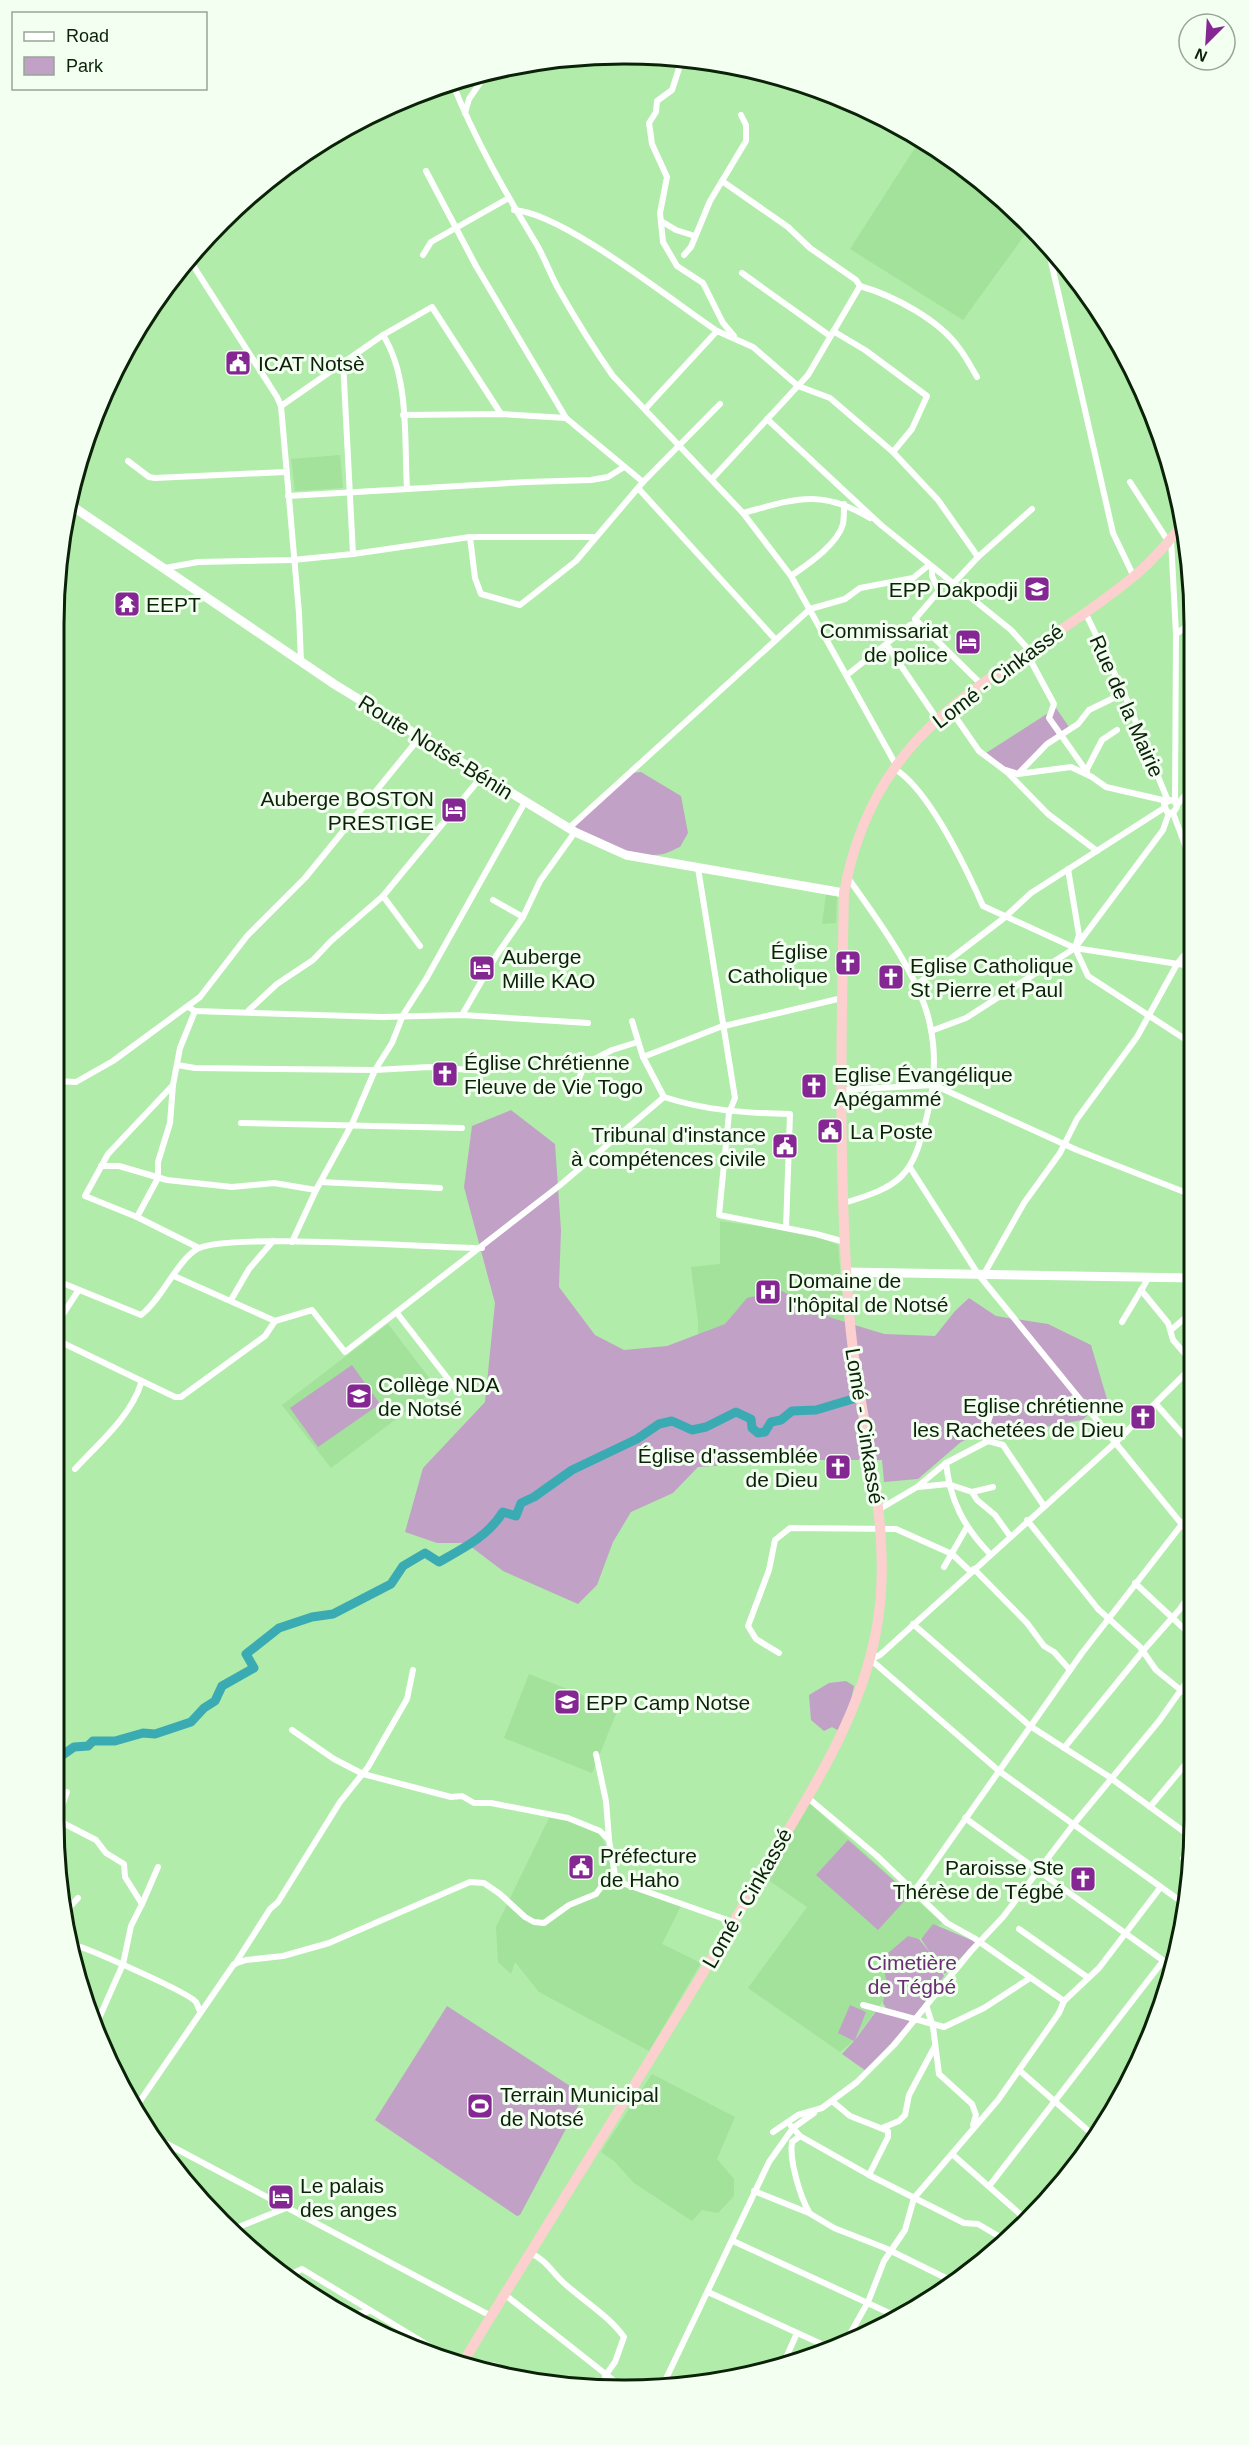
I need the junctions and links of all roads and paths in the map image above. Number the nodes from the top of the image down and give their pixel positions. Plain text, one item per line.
1 (679, 67) edge
2 (479, 84) edge
3 (456, 91) edge
4 (465, 114) junction
5 (741, 115) dead end
6 (426, 171) dead end
7 (722, 181) junction
8 (507, 199) junction
9 (514, 210) junction
10 (661, 221) junction
11 (457, 229) junction
12 (695, 236) junction
13 (423, 255) dead end
14 (684, 255) dead end
15 (1051, 261) edge
16 (194, 267) edge
17 (742, 273) dead end
18 (860, 286) junction
19 (717, 331) junction
20 (832, 334) junction
21 (383, 335) junction
22 (738, 339) junction
23 (343, 362) junction
24 (977, 377) dead end
25 (798, 386) junction
26 (720, 404) dead end
27 (280, 406) junction
28 (646, 408) junction
29 (501, 414) junction
30 (403, 415) junction
31 (566, 418) junction
32 (767, 419) junction
33 (680, 447) junction
34 (893, 452) junction
35 (128, 461) dead end
36 (624, 467) junction
37 (285, 472) junction
38 (712, 479) junction
39 (644, 482) junction
40 (1130, 482) dead end
41 (638, 488) junction
42 (407, 489) junction
43 (348, 493) junction
44 (288, 496) junction
45 (844, 504) junction
46 (77, 509) edge
47 (1032, 509) dead end
48 (743, 513) junction
49 (881, 525) junction
50 (1177, 531) edge
51 (470, 537) junction
52 (593, 537) junction
53 (1169, 540) junction
54 (353, 554) junction
55 (978, 557) junction
56 (293, 560) junction
57 (930, 566) junction
58 (165, 568) junction
59 (791, 576) junction
60 (1134, 576) junction
61 (953, 584) junction
62 (810, 609) junction
63 (1085, 612) junction
64 (919, 623) junction
65 (1184, 628) edge
66 (1176, 634) junction
67 (775, 639) junction
68 (886, 645) junction
69 (1027, 650) junction
70 (301, 662) junction
71 (847, 675) junction
72 (981, 684) junction
73 (1124, 693) junction
74 (949, 707) junction
75 (937, 719) junction
76 (1117, 730) dead end
77 (1061, 735) junction
78 (420, 737) junction
79 (895, 767) junction
80 (1002, 768) junction
81 (1086, 771) junction
82 (1018, 774) junction
83 (482, 776) junction
84 (1092, 777) junction
85 (1184, 793) edge
86 (525, 802) junction
87 (1172, 802) junction
88 (1169, 812) junction
89 (572, 830) junction
90 (1184, 845) edge
91 (1097, 851) junction
92 (698, 868) junction
93 (1068, 869) junction
94 (847, 877) junction
95 (844, 893) junction
96 (383, 896) junction
97 (492, 900) dead end
98 (523, 917) junction
99 (1004, 918) junction
100 (420, 946) dead end
101 (1075, 948) junction
102 (1184, 956) edge
103 (1177, 964) junction
104 (1184, 965) edge
105 (915, 986) junction
106 (843, 998) junction
107 (188, 1007) junction
108 (195, 1011) junction
109 (249, 1011) junction
110 (403, 1015) junction
111 (462, 1015) junction
112 (1147, 1015) junction
113 (632, 1021) dead end
114 (588, 1023) dead end
115 (725, 1026) junction
116 (931, 1031) junction
117 (1184, 1039) edge
118 (638, 1042) junction
119 (643, 1057) junction
120 (177, 1065) junction
121 (375, 1070) junction
122 (485, 1071) dead end
123 (65, 1081) edge
124 (173, 1085) junction
125 (934, 1085) junction
126 (575, 1088) dead end
127 (842, 1090) junction
128 (664, 1097) junction
129 (729, 1113) junction
130 (241, 1123) dead end
131 (352, 1124) junction
132 (462, 1128) dead end
133 (1065, 1143) junction
134 (101, 1166) junction
135 (910, 1169) junction
136 (158, 1178) junction
137 (321, 1182) junction
138 (440, 1188) dead end
139 (316, 1190) junction
140 (1184, 1192) edge
141 (844, 1203) junction
142 (137, 1217) junction
143 (786, 1228) junction
144 (273, 1241) junction
145 (292, 1242) junction
146 (844, 1242) junction
147 (198, 1248) junction
148 (482, 1248) junction
149 (846, 1272) junction
150 (981, 1274) junction
151 (174, 1276) junction
152 (1149, 1277) junction
153 (1184, 1278) edge
154 (65, 1285) edge
155 (1141, 1290) junction
156 (78, 1291) junction
157 (231, 1300) junction
158 (65, 1312) edge
159 (397, 1312) junction
160 (1184, 1319) edge
161 (274, 1321) junction
162 (1122, 1322) dead end
163 (1171, 1330) junction
164 (65, 1343) edge
165 (1184, 1353) edge
166 (1184, 1375) edge
167 (141, 1383) junction
168 (459, 1393) dead end
169 (1156, 1404) junction
170 (990, 1416) dead end
171 (1184, 1436) edge
172 (988, 1441) junction
173 (1115, 1443) junction
174 (946, 1463) junction
175 (75, 1469) dead end
176 (948, 1484) junction
177 (917, 1487) junction
178 (993, 1487) dead end
179 (972, 1492) junction
180 (1044, 1506) junction
181 (878, 1510) junction
182 (1027, 1520) junction
183 (1184, 1521) edge
184 (1181, 1525) junction
185 (967, 1527) junction
186 (1184, 1528) edge
187 (880, 1529) junction
188 (1010, 1536) junction
189 (952, 1554) junction
190 (990, 1554) junction
191 (944, 1567) dead end
192 (973, 1570) junction
193 (1135, 1582) junction
194 (1184, 1603) edge
195 (1109, 1619) junction
196 (1173, 1619) junction
197 (913, 1624) junction
198 (1184, 1629) edge
199 (1142, 1652) junction
200 (779, 1653) dead end
201 (870, 1659) junction
202 (413, 1670) dead end
203 (1070, 1670) junction
204 (1184, 1687) edge
205 (1182, 1690) junction
206 (1030, 1726) junction
207 (292, 1730) dead end
208 (1064, 1749) junction
209 (596, 1754) dead end
210 (1184, 1766) edge
211 (999, 1772) junction
212 (363, 1774) junction
213 (1111, 1778) junction
214 (67, 1792) dead end
215 (807, 1796) junction
216 (65, 1797) edge
217 (1150, 1807) junction
218 (965, 1818) junction
219 (65, 1824) edge
220 (1073, 1825) junction
221 (1184, 1832) edge
222 (609, 1840) junction
223 (158, 1867) dead end
224 (1038, 1869) junction
225 (616, 1881) junction
226 (1160, 1888) junction
227 (918, 1894) junction
228 (78, 1898) dead end
229 (1179, 1900) edge
230 (142, 1904) junction
231 (71, 1906) edge
232 (733, 1923) junction
233 (1020, 1929) dead end
234 (1125, 1933) junction
235 (980, 1942) junction
236 (79, 1947) edge
237 (1163, 1961) junction
238 (1166, 1963) edge
239 (123, 1964) junction
240 (234, 1964) junction
241 (1087, 1977) junction
242 (1030, 1978) junction
243 (1064, 2001) junction
244 (863, 2005) dead end
245 (927, 2008) junction
246 (200, 2011) junction
247 (100, 2016) edge
248 (916, 2019) junction
249 (931, 2023) junction
250 (935, 2046) junction
251 (1019, 2070) junction
252 (140, 2101) edge
253 (832, 2101) junction
254 (1054, 2101) junction
255 (822, 2108) junction
256 (788, 2122) junction
257 (793, 2128) junction
258 (882, 2128) junction
259 (973, 2128) junction
260 (773, 2132) dead end
261 (1090, 2132) edge
262 (800, 2136) junction
263 (168, 2144) edge
264 (952, 2154) junction
265 (869, 2175) junction
266 (990, 2185) junction
267 (754, 2191) junction
268 (914, 2198) junction
269 (286, 2208) junction
270 (810, 2213) junction
271 (1021, 2215) edge
272 (240, 2227) edge
273 (999, 2237) edge
274 (733, 2241) junction
275 (890, 2252) junction
276 (530, 2253) junction
277 (294, 2273) edge
278 (947, 2278) edge
279 (708, 2292) junction
280 (504, 2294) junction
281 (868, 2302) junction
282 (370, 2311) junction
283 (359, 2313) edge
284 (890, 2313) edge
285 (491, 2316) junction
286 (404, 2331) junction
287 (797, 2333) junction
288 (851, 2333) edge
289 (402, 2334) edge
290 (822, 2344) edge
291 (432, 2346) edge
292 (787, 2356) edge
293 (466, 2357) edge
294 (606, 2379) edge
295 (666, 2379) edge

1 - 10 street
2 - 4 street
3 - 4 street
4 - 8 street
5 - 7 street
6 - 11 street
7 - 12 street
7 - 18 street
8 - 9 street
8 - 11 street
9 - 19 street
9 - 28 street
10 - 12 street
10 - 22 street
11 - 13 street
11 - 31 street
12 - 14 street
15 - 60 street
16 - 27 street
17 - 20 street
18 - 20 street
18 - 24 street
19 - 22 street
19 - 28 street
20 - 25 street
20 - 34 street
21 - 23 street
21 - 29 street
21 - 30 street
22 - 25 street
23 - 27 street
23 - 43 street
25 - 32 street
25 - 34 street
26 - 33 street
27 - 37 street
28 - 33 street
29 - 30 street
29 - 31 street
30 - 42 street
31 - 36 street
32 - 38 street
32 - 49 street
33 - 38 street
33 - 39 street
34 - 55 street
35 - 37 street
36 - 39 street
36 - 42 street
37 - 44 street
38 - 48 street
39 - 41 street
40 - 53 street
41 - 52 street
41 - 67 street
42 - 43 street
43 - 44 street
43 - 54 street
44 - 56 street
45 - 48 street
45 - 49 street
45 - 59 street
46 - 58 main road, Route Notsé-Bénin
47 - 55 street
48 - 59 street
49 - 57 street
50 - 53 highway, Lomé - Cinkassé
51 - 52 street
51 - 52 street
51 - 54 street
53 - 60 highway, Lomé - Cinkassé
53 - 66 street
54 - 56 street
55 - 61 street
56 - 58 street
56 - 70 street
57 - 61 street
57 - 62 street
57 - 64 street
58 - 70 main road, Route Notsé-Bénin
59 - 62 street
60 - 63 highway, Lomé - Cinkassé
61 - 69 street
62 - 67 street
62 - 71 street
63 - 69 highway, Lomé - Cinkassé
63 - 73 street, Rue de la Mairie
64 - 68 street
64 - 72 street
65 - 66 street
66 - 87 street
67 - 89 street
68 - 71 street
68 - 75 street
69 - 72 highway, Lomé - Cinkassé
69 - 77 street
70 - 78 main road, Route Notsé-Bénin
71 - 79 street
72 - 74 highway, Lomé - Cinkassé
73 - 77 street
73 - 87 street, Rue de la Mairie
74 - 75 highway, Lomé - Cinkassé
74 - 80 street
75 - 79 highway, Lomé - Cinkassé
76 - 81 street
77 - 81 street
77 - 82 street
78 - 83 main road, Route Notsé-Bénin
78 - 107 street
79 - 94 highway, Lomé - Cinkassé
79 - 99 street
80 - 82 street
80 - 91 street
81 - 84 street
82 - 84 street
83 - 86 main road, Route Notsé-Bénin
83 - 96 street
84 - 87 street
85 - 87 street
86 - 89 main road, Route Notsé-Bénin
86 - 110 street
87 - 88 street
87 - 88 street
88 - 90 street
88 - 91 street
88 - 101 street
89 - 92 main road, Route Notsé-Bénin
89 - 98 street
91 - 93 street
92 - 95 main road, Route Notsé-Bénin
92 - 115 street
93 - 99 street
93 - 101 street
94 - 95 highway, Lomé - Cinkassé
94 - 105 street
95 - 106 highway, Lomé - Cinkassé
96 - 100 street
96 - 109 street
97 - 98 street
98 - 111 street
99 - 101 street
99 - 105 street
101 - 103 street
101 - 112 street
101 - 116 street
102 - 103 street
103 - 104 street
103 - 112 street
105 - 116 street
106 - 115 street
106 - 127 highway, Lomé - Cinkassé
107 - 108 street
107 - 123 street
108 - 109 street
108 - 120 street
109 - 110 street
110 - 111 street
110 - 121 street
111 - 114 street
112 - 117 street
112 - 133 street
113 - 118 street
115 - 119 street
115 - 129 street
116 - 125 street
118 - 119 street
118 - 126 street
119 - 128 street
120 - 121 street
120 - 124 street
121 - 122 street
121 - 131 street
124 - 134 street
124 - 136 street
125 - 127 street
125 - 133 street
125 - 135 street
127 - 141 highway, Lomé - Cinkassé
128 - 129 street
128 - 148 street
129 - 143 street
129 - 143 street
130 - 131 street
131 - 132 street
131 - 137 street
133 - 140 street
133 - 150 street
134 - 136 street
134 - 142 street
135 - 141 street
135 - 150 street
136 - 139 street
136 - 142 street
137 - 138 street
137 - 139 street
139 - 145 street
141 - 146 highway, Lomé - Cinkassé
142 - 147 street
143 - 146 street
144 - 145 street
144 - 147 street
144 - 157 street
145 - 148 street
146 - 149 highway, Lomé - Cinkassé
147 - 151 street
148 - 159 street
149 - 150 main road
149 - 181 highway, Lomé - Cinkassé
150 - 152 main road
150 - 173 street
151 - 156 street
151 - 157 street
152 - 153 main road
152 - 155 street
154 - 156 street
155 - 162 street
155 - 163 street
156 - 158 street
157 - 161 street
159 - 161 street
159 - 168 street
160 - 163 street
161 - 167 street
163 - 165 street
164 - 167 street
166 - 169 street
167 - 175 street
169 - 171 street
169 - 173 street
170 - 172 street
172 - 174 street
172 - 180 street
173 - 180 street
173 - 184 street
174 - 176 street
174 - 177 street
176 - 177 street
176 - 179 street
176 - 185 street
177 - 181 street
178 - 179 street
179 - 188 street
180 - 182 street
181 - 187 highway, Lomé - Cinkassé
182 - 188 street
182 - 195 street
183 - 184 street
184 - 186 street
184 - 193 street
185 - 189 street
185 - 190 street
187 - 189 street
187 - 200 street
187 - 201 highway, Lomé - Cinkassé
188 - 190 street
189 - 191 street
189 - 192 street
190 - 192 street
192 - 197 street
192 - 203 street
193 - 195 street
193 - 196 street
194 - 196 street
195 - 199 street
195 - 203 street
196 - 198 street
196 - 199 street
197 - 201 street
197 - 206 street
199 - 205 street
199 - 208 street
201 - 211 street
201 - 215 highway, Lomé - Cinkassé
202 - 212 street
203 - 206 street
204 - 205 street
205 - 213 street
206 - 208 street
206 - 211 street
207 - 212 street
208 - 213 street
209 - 222 street
210 - 217 street
211 - 218 street
211 - 220 street
212 - 222 street
212 - 240 street
213 - 217 street
213 - 220 street
214 - 216 street
215 - 227 street
215 - 232 highway, Lomé - Cinkassé
217 - 221 street
218 - 224 street
218 - 227 street
219 - 230 street
220 - 224 street
220 - 226 street
222 - 225 street
223 - 230 street
224 - 234 street
224 - 235 street
225 - 232 street
225 - 240 street
226 - 229 street
226 - 234 street
227 - 235 street
228 - 231 street
230 - 239 street
232 - 276 highway, Lomé - Cinkassé
233 - 241 street
234 - 237 street
234 - 241 street
235 - 242 street
235 - 245 street
236 - 239 street
237 - 238 street
237 - 254 street
239 - 246 street
239 - 247 street
240 - 246 street
241 - 243 street
242 - 243 street
242 - 249 street
243 - 251 street
244 - 248 street
245 - 248 street
245 - 249 street
246 - 252 street
248 - 249 street
248 - 253 street
249 - 250 street
250 - 258 street
250 - 259 street
251 - 254 street
251 - 259 street
253 - 255 street
253 - 258 street
254 - 261 street
254 - 266 street
255 - 256 street
255 - 257 street
256 - 257 street
256 - 260 street
257 - 262 street
257 - 267 street
258 - 265 street
259 - 264 street
262 - 265 street
262 - 270 street
263 - 269 street
264 - 266 street
264 - 268 street
265 - 268 street
266 - 271 street
267 - 270 street
267 - 274 street
268 - 273 street
268 - 275 street
269 - 272 street
269 - 285 street
270 - 275 street
274 - 279 street
274 - 281 street
275 - 278 street
275 - 281 street
276 - 280 highway, Lomé - Cinkassé
276 - 294 street
277 - 282 street
279 - 287 street
279 - 295 street
280 - 285 highway, Lomé - Cinkassé
280 - 294 street
281 - 284 street
281 - 288 street
282 - 283 street
282 - 286 street
285 - 293 highway, Lomé - Cinkassé
286 - 289 street
286 - 291 street
287 - 290 street
287 - 292 street

